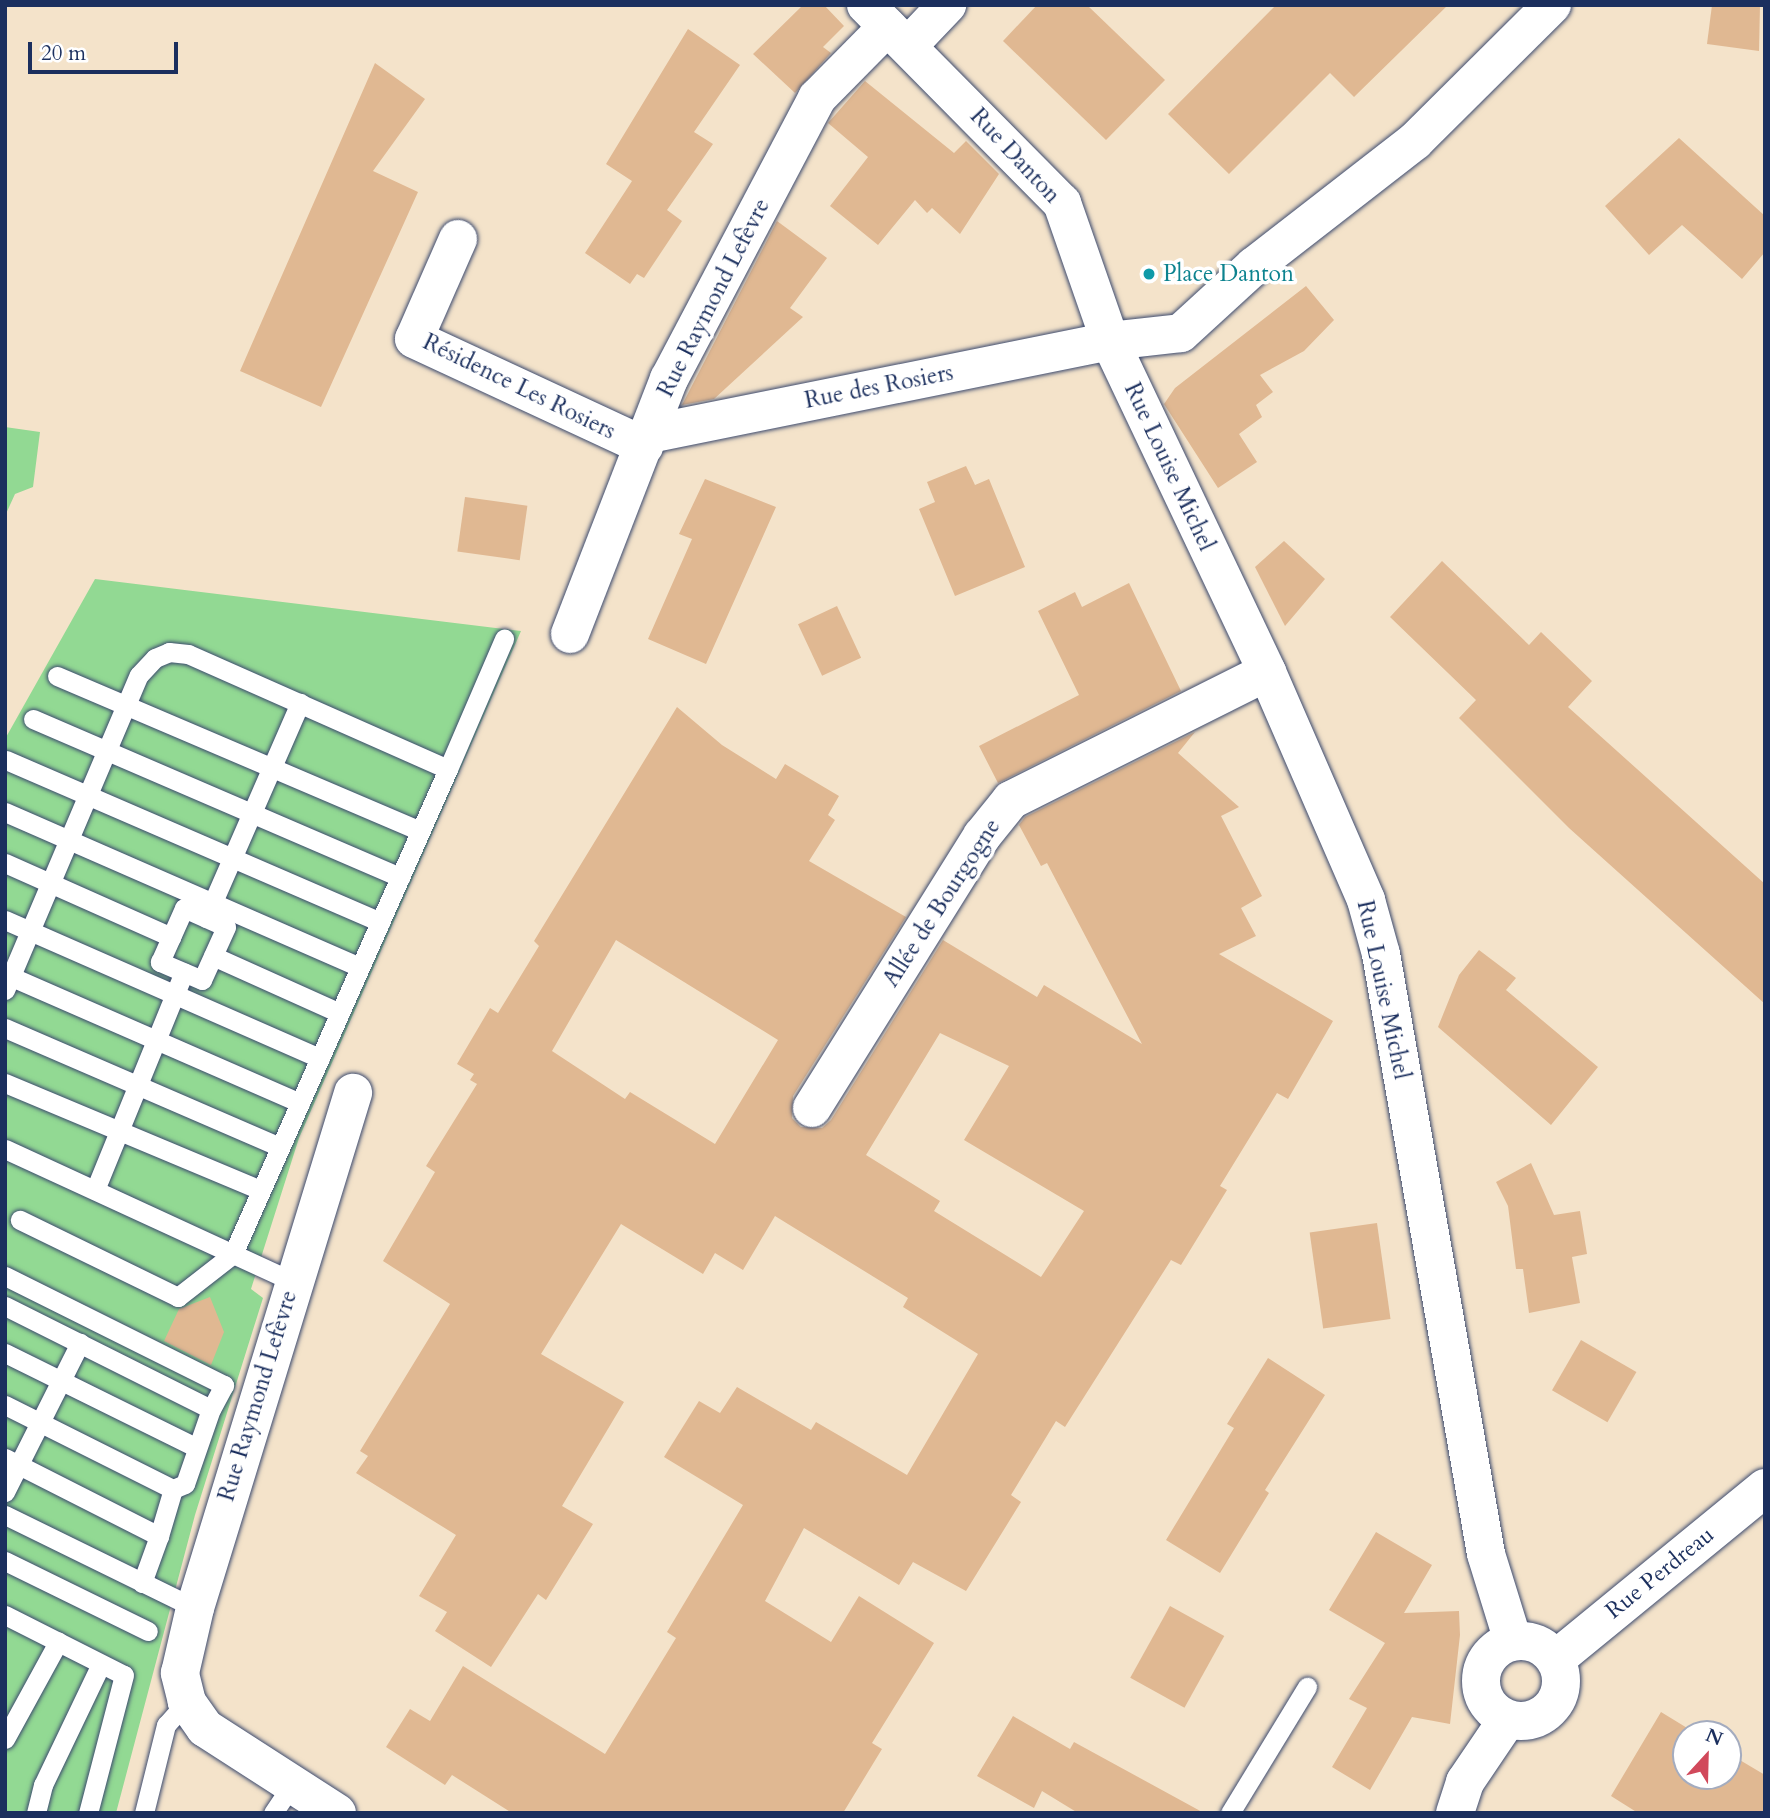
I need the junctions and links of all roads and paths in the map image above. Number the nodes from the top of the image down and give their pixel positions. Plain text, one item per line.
1 (947, 5) edge
2 (1552, 5) edge
3 (887, 26) edge
4 (458, 239) dead end
5 (1110, 341) junction
6 (647, 440) junction
7 (570, 634) dead end
8 (504, 639) dead end
9 (1267, 672) junction
10 (57, 676) dead end
11 (300, 703) junction
12 (126, 706) junction
13 (33, 719) dead end
14 (107, 750) junction
15 (6, 760) edge
16 (272, 767) junction
17 (447, 769) junction
18 (88, 796) junction
19 (5, 812) edge
20 (252, 813) junction
21 (420, 831) junction
22 (69, 840) junction
23 (232, 858) junction
24 (5, 863) edge
25 (400, 877) junction
26 (51, 883) junction
27 (209, 910) junction
28 (5, 920) edge
29 (380, 922) junction
30 (30, 931) junction
31 (171, 937) junction
32 (213, 956) junction
33 (360, 967) junction
34 (184, 972) junction
35 (7, 980) edge
36 (175, 994) junction
37 (340, 1013) junction
38 (5, 1028) edge
39 (156, 1040) junction
40 (320, 1058) junction
41 (5, 1083) edge
42 (137, 1086) junction
43 (353, 1093) dead end
44 (299, 1103) junction
45 (812, 1108) dead end
46 (119, 1130) junction
47 (280, 1147) junction
48 (5, 1149) edge
49 (95, 1190) junction
50 (261, 1190) junction
51 (20, 1220) dead end
52 (233, 1254) junction
53 (5, 1276) edge
54 (292, 1281) junction
55 (5, 1306) edge
56 (79, 1343) junction
57 (5, 1353) edge
58 (61, 1381) junction
59 (5, 1405) edge
60 (211, 1409) junction
61 (40, 1423) junction
62 (197, 1448) junction
63 (12, 1462) edge
64 (1765, 1488) edge
65 (173, 1489) junction
66 (5, 1492) edge
67 (5, 1515) edge
68 (159, 1536) junction
69 (5, 1561) edge
70 (142, 1583) junction
71 (195, 1608) junction
72 (8, 1622) edge
73 (148, 1631) dead end
74 (1513, 1641) junction
75 (58, 1642) junction
76 (1556, 1659) junction
77 (101, 1664) junction
78 (1307, 1687) dead end
79 (187, 1702) junction
80 (1507, 1720) junction
81 (5, 1739) edge
82 (283, 1798) edge
83 (36, 1813) edge
84 (88, 1813) edge
85 (144, 1813) edge
86 (337, 1813) edge
87 (1230, 1813) edge
88 (1455, 1813) edge

1 - 3 street, Rue Raymond Lefèvre
2 - 5 street, Rue des Rosiers
3 - 5 street, Rue Danton
3 - 6 street, Rue Raymond Lefèvre
4 - 6 street, Résidence Les Rosiers
5 - 6 street, Rue des Rosiers
5 - 9 street, Rue Louise Michel
6 - 7 street, Rue Raymond Lefèvre
8 - 17 lane
9 - 45 street, Allée de Bourgogne
9 - 74 street, Rue Louise Michel
10 - 12 lane
11 - 12 lane
11 - 16 lane
11 - 17 lane
12 - 14 lane
12 - 16 lane
13 - 14 lane
14 - 18 lane
14 - 20 lane
15 - 18 lane
16 - 20 lane
16 - 21 lane
17 - 21 lane
18 - 22 lane
18 - 23 lane
19 - 22 lane
20 - 23 lane
20 - 25 lane
21 - 25 lane
22 - 26 lane
22 - 27 lane
23 - 27 lane
23 - 29 lane
24 - 26 lane
25 - 29 lane
26 - 30 lane
26 - 31 lane
27 - 31 lane
27 - 32 lane
27 - 33 lane
28 - 30 lane
29 - 33 lane
30 - 35 lane
30 - 36 lane
31 - 34 lane
32 - 34 lane
32 - 37 lane
33 - 37 lane
34 - 36 lane
35 - 39 lane
36 - 39 lane
36 - 40 lane
37 - 40 lane
38 - 42 lane
39 - 42 lane
39 - 44 lane
40 - 44 lane
41 - 46 lane
42 - 46 lane
42 - 47 lane
43 - 54 street, Rue Raymond Lefèvre
44 - 47 lane
46 - 49 lane
46 - 50 lane
47 - 50 lane
48 - 49 lane
49 - 52 lane
50 - 52 lane
51 - 52 lane
52 - 54 lane
53 - 60 lane
54 - 71 street, Rue Raymond Lefèvre
55 - 56 lane
56 - 58 lane
56 - 60 lane
57 - 58 lane
58 - 61 lane
58 - 62 lane
59 - 61 lane
60 - 62 lane
61 - 63 lane
61 - 65 lane
62 - 65 lane
63 - 66 lane
63 - 68 lane
64 - 76 street, Rue Perdreau
65 - 68 lane
67 - 70 lane
68 - 70 lane
69 - 73 lane
70 - 71 lane
71 - 79 street, Rue Raymond Lefèvre
72 - 75 lane
74 - 76 street
74 - 80 street
75 - 77 lane
75 - 81 lane
76 - 80 street
77 - 83 lane
77 - 84 lane
78 - 87 lane
79 - 82 street
79 - 85 lane
80 - 88 street
82 - 86 street

